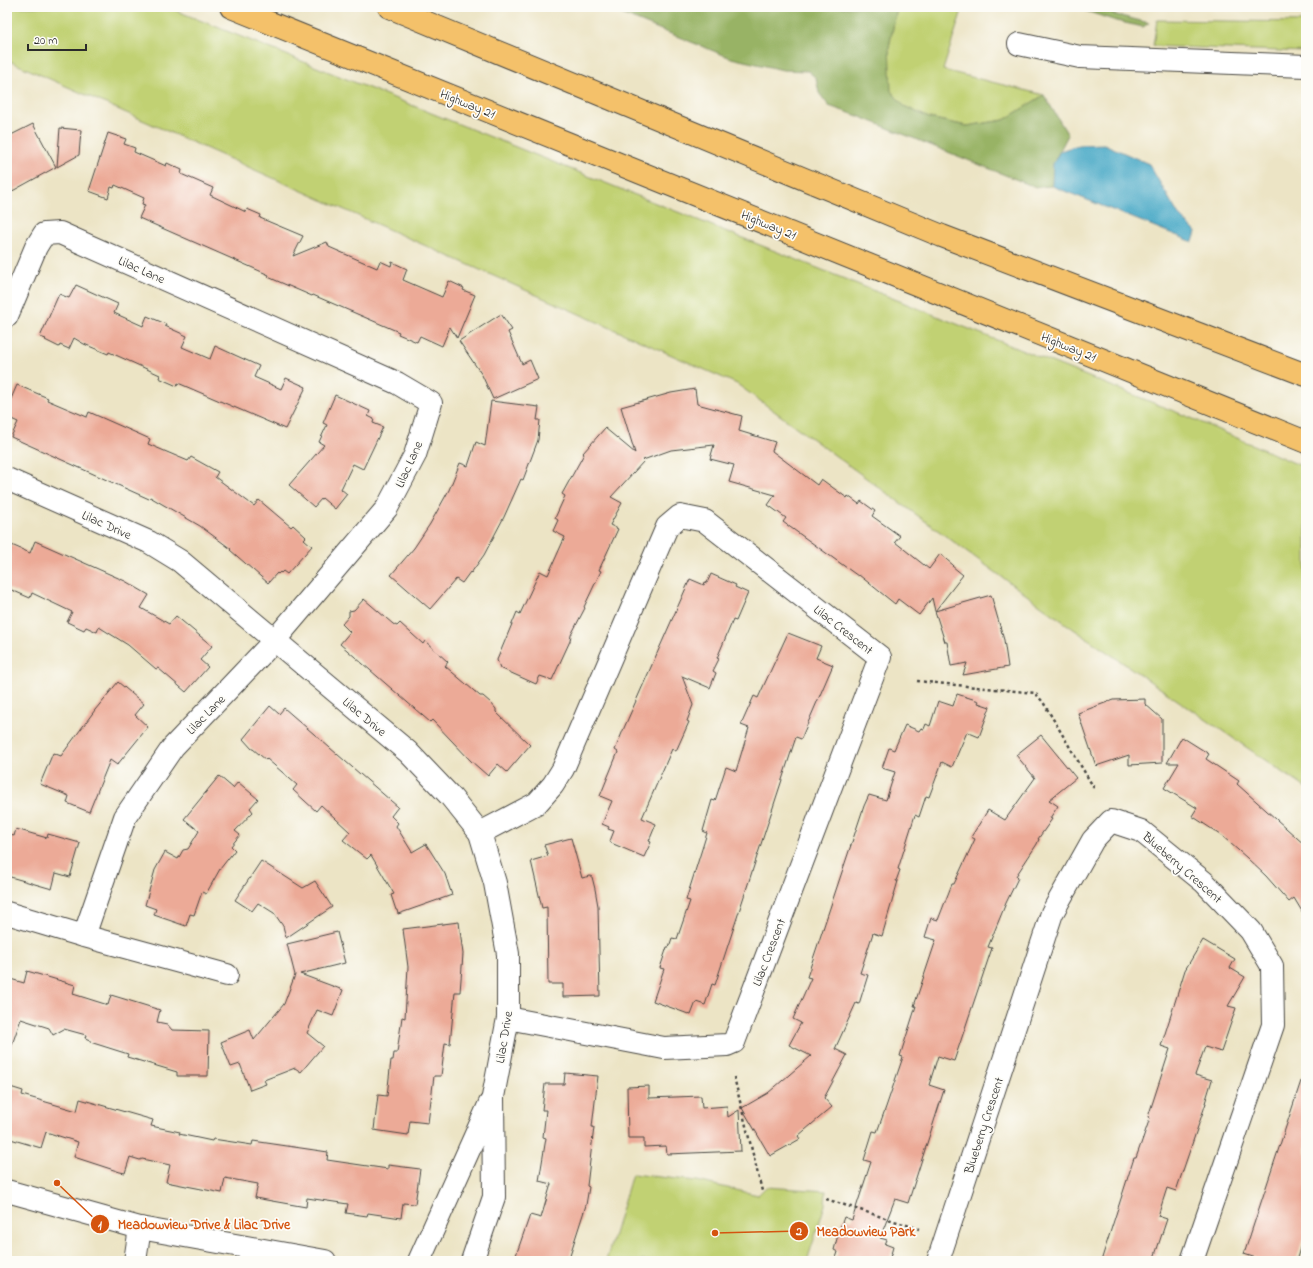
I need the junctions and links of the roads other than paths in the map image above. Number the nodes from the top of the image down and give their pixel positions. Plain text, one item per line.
1 (231, 7) edge
2 (389, 7) edge
3 (1019, 44) dead end
4 (1306, 66) edge
5 (7, 316) edge
6 (1306, 375) edge
7 (1306, 442) edge
8 (7, 479) edge
9 (274, 641) junction
10 (480, 833) junction
11 (7, 913) edge
12 (84, 936) junction
13 (227, 975) dead end
14 (508, 1018) junction
15 (493, 1097) junction
16 (7, 1191) edge
17 (140, 1228) junction
18 (135, 1261) edge
19 (326, 1261) edge
20 (419, 1261) edge
21 (472, 1261) edge
22 (938, 1261) edge
23 (1192, 1261) edge

1 - 7 main road, Highway 21
2 - 6 main road
3 - 4 street
5 - 9 street, Lilac Lane
8 - 9 street, Lilac Drive
9 - 10 street, Lilac Drive
9 - 12 street, Lilac Lane
10 - 14 street, Lilac Drive
10 - 14 street, Lilac Crescent
11 - 12 street
12 - 13 street
14 - 15 street, Lilac Drive
15 - 20 street, Lilac Drive
15 - 21 street, Lilac Drive
16 - 17 street
17 - 18 street
17 - 19 street
22 - 23 street, Blueberry Crescent

